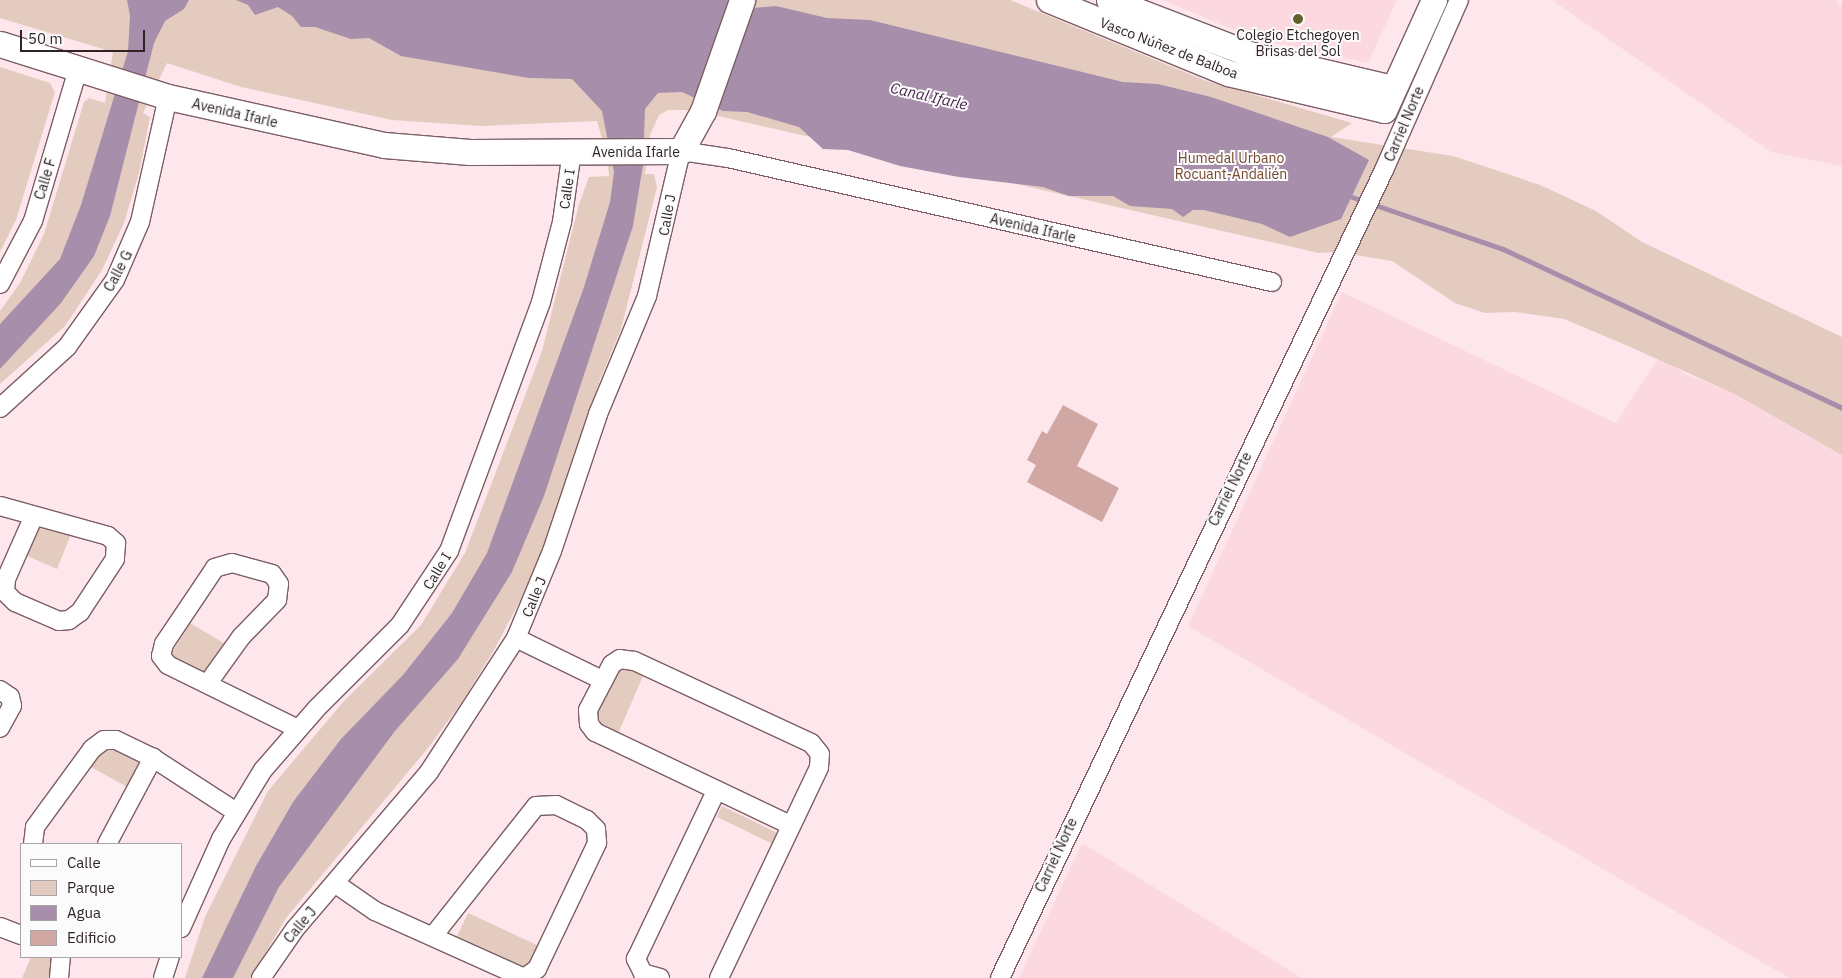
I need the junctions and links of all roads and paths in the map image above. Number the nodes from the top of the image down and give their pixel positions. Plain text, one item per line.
1 (742, 0) edge
2 (1049, 0) edge
3 (1109, 0) edge
4 (1434, 0) edge
5 (1459, 0) edge
6 (1131, 13) edge
7 (0, 44) edge
8 (89, 73) junction
9 (161, 94) junction
10 (1395, 104) junction
11 (584, 151) junction
12 (681, 151) junction
13 (1272, 282) dead end
14 (0, 284) edge
15 (0, 408) edge
16 (0, 506) edge
17 (32, 518) junction
18 (516, 638) junction
19 (602, 680) junction
20 (208, 683) junction
21 (0, 690) edge
22 (0, 728) edge
23 (298, 729) junction
24 (153, 758) junction
25 (716, 791) junction
26 (236, 812) junction
27 (790, 825) junction
28 (33, 843) edge
29 (108, 843) edge
30 (336, 884) junction
31 (182, 926) edge
32 (0, 928) edge
33 (20, 935) edge
34 (433, 936) junction
35 (61, 958) edge
36 (170, 958) edge
37 (264, 977) edge
38 (59, 978) edge
39 (163, 978) edge
40 (660, 978) edge
41 (719, 978) edge
42 (1000, 978) edge

1 - 12 street
2 - 6 street, Vasco Núñez de Balboa
3 - 6 street, Vasco Núñez de Balboa
4 - 10 street, Carriel Norte
5 - 10 street, Carriel Norte
6 - 10 street, Vasco Núñez de Balboa
7 - 8 street, Avenida Ifarle
8 - 9 street, Avenida Ifarle
8 - 14 street, Calle F
9 - 11 street, Avenida Ifarle
9 - 15 street, Calle G
10 - 42 street, Carriel Norte
11 - 12 street, Avenida Ifarle
11 - 23 street, Calle I
12 - 13 street, Avenida Ifarle
12 - 18 street, Calle J
16 - 17 street
17 - 17 street
18 - 19 street
18 - 30 street, Calle J
19 - 25 street
19 - 27 street
20 - 20 street
20 - 23 street
21 - 22 street
23 - 26 street, Calle I
24 - 26 street
24 - 28 street
24 - 29 street
25 - 27 street
25 - 40 street
26 - 31 street, Calle I
27 - 41 street
30 - 34 street
30 - 37 street, Calle J
32 - 33 street
34 - 34 street
35 - 38 street
36 - 39 street

